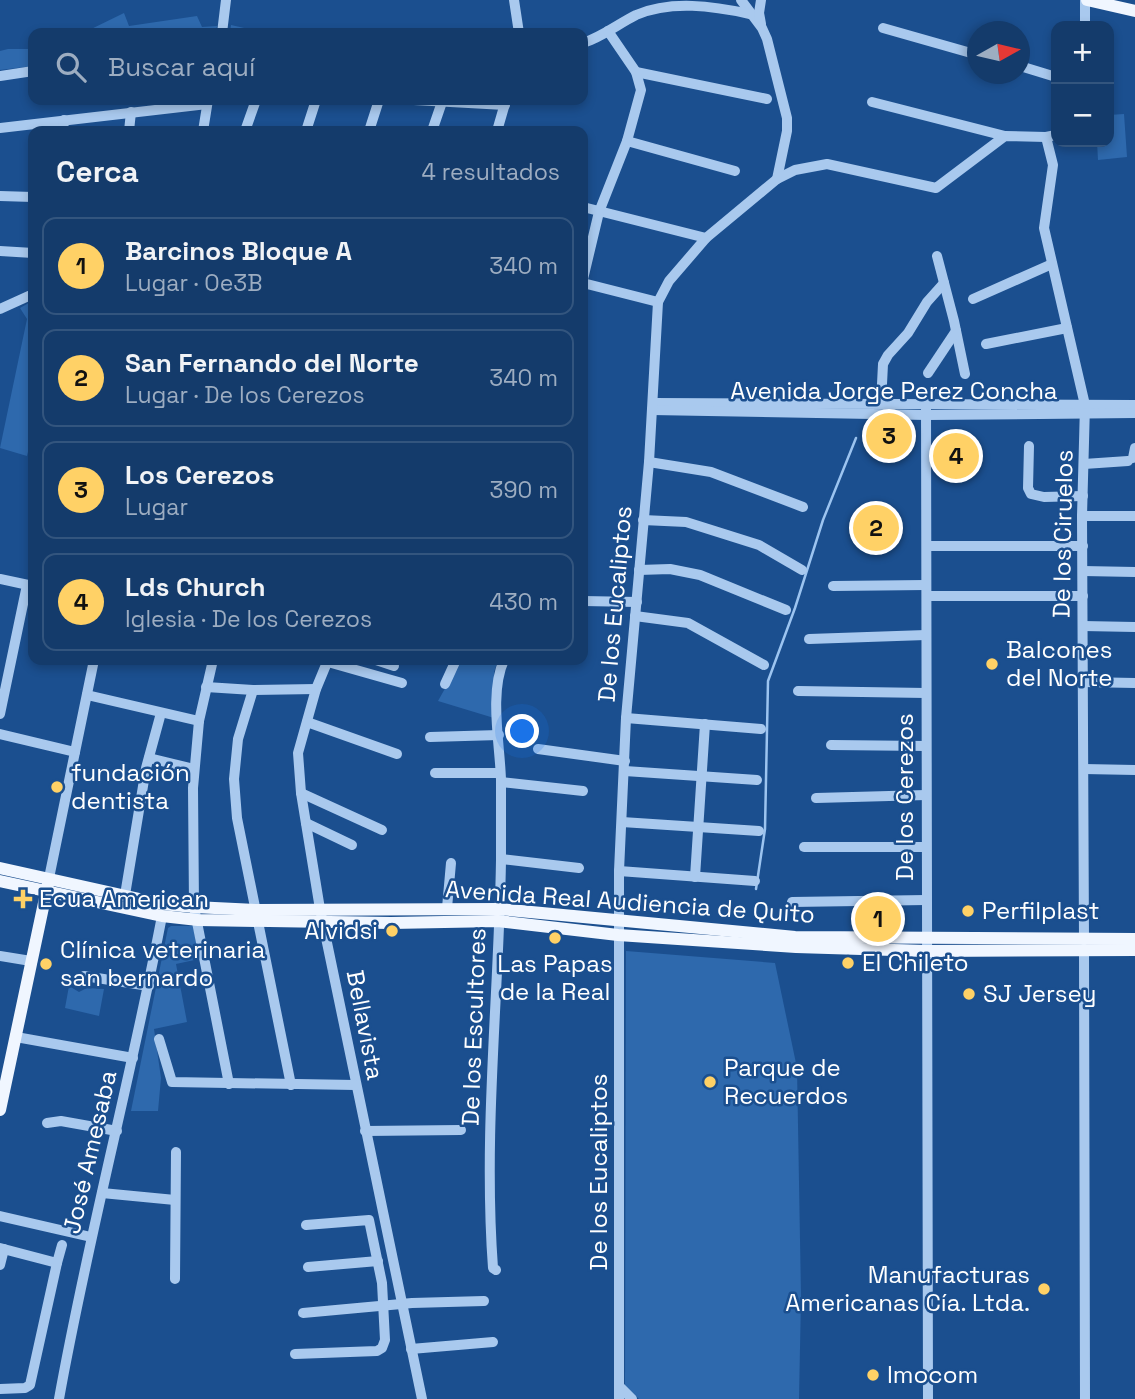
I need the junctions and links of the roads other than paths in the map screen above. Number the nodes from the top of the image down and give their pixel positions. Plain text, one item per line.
1 (226, 0) edge
2 (514, 0) edge
3 (741, 0) edge
4 (761, 0) edge
5 (1086, 0) edge
6 (1135, 11) edge
7 (750, 14) junction
8 (1085, 21) edge
9 (223, 28) edge
10 (518, 28) edge
11 (762, 28) junction
12 (883, 28) dead end
13 (608, 31) junction
14 (588, 41) edge
15 (967, 52) edge
16 (1030, 69) edge
17 (28, 72) edge
18 (636, 72) junction
19 (1051, 75) edge
20 (0, 76) edge
21 (767, 99) dead end
22 (872, 102) dead end
23 (185, 105) edge
24 (207, 105) edge
25 (254, 105) edge
26 (314, 105) edge
27 (377, 105) edge
28 (441, 105) edge
29 (505, 105) edge
30 (131, 112) junction
31 (63, 126) edge
32 (130, 126) edge
33 (204, 126) edge
34 (247, 126) edge
35 (308, 126) edge
36 (371, 126) edge
37 (434, 126) edge
38 (499, 126) edge
39 (28, 127) edge
40 (0, 128) edge
41 (1005, 136) junction
42 (1051, 136) edge
43 (627, 141) junction
44 (1052, 147) edge
45 (735, 171) dead end
46 (777, 179) junction
47 (0, 196) edge
48 (28, 197) edge
49 (588, 209) edge
50 (599, 212) junction
51 (706, 238) junction
52 (0, 251) edge
53 (28, 253) edge
54 (937, 256) dead end
55 (588, 259) edge
56 (1052, 264) junction
57 (588, 282) edge
58 (944, 283) junction
59 (28, 296) edge
60 (973, 299) dead end
61 (658, 302) junction
62 (0, 309) edge
63 (1067, 328) junction
64 (956, 331) junction
65 (986, 344) dead end
66 (928, 373) dead end
67 (965, 374) dead end
68 (881, 404) junction
69 (1135, 405) edge
70 (652, 407) junction
71 (1085, 409) junction
72 (926, 410) junction
73 (1135, 413) edge
74 (1029, 446) dead end
75 (1132, 456) edge
76 (649, 463) junction
77 (1084, 464) junction
78 (1083, 496) junction
79 (803, 507) dead end
80 (1082, 516) junction
81 (1135, 516) edge
82 (643, 520) junction
83 (927, 546) junction
84 (1083, 546) junction
85 (639, 570) junction
86 (802, 570) dead end
87 (1083, 571) junction
88 (1135, 572) edge
89 (0, 579) edge
90 (28, 586) edge
91 (833, 586) dead end
92 (927, 591) junction
93 (28, 595) edge
94 (1083, 596) junction
95 (588, 601) edge
96 (637, 602) junction
97 (786, 610) dead end
98 (635, 616) junction
99 (1083, 626) junction
100 (1135, 626) edge
101 (926, 635) junction
102 (809, 639) dead end
103 (93, 665) edge
104 (212, 665) edge
105 (326, 665) edge
106 (341, 665) edge
107 (391, 665) edge
108 (454, 665) edge
109 (503, 665) edge
110 (764, 665) dead end
111 (394, 666) dead end
112 (1083, 682) junction
113 (1135, 682) edge
114 (402, 683) dead end
115 (445, 684) dead end
116 (206, 687) junction
117 (316, 689) junction
118 (253, 690) junction
119 (799, 691) dead end
120 (926, 693) junction
121 (87, 695) junction
122 (161, 713) junction
123 (0, 714) edge
124 (626, 718) junction
125 (199, 720) junction
126 (307, 722) junction
127 (705, 724) junction
128 (761, 729) dead end
129 (0, 734) edge
130 (499, 735) junction
131 (430, 737) dead end
132 (831, 745) dead end
133 (926, 746) junction
134 (538, 749) dead end
135 (75, 752) junction
136 (397, 754) dead end
137 (149, 758) junction
138 (625, 766) junction
139 (194, 769) junction
140 (1084, 769) junction
141 (1135, 770) edge
142 (435, 773) dead end
143 (702, 776) junction
144 (501, 778) junction
145 (757, 780) dead end
146 (583, 790) dead end
147 (301, 793) junction
148 (926, 795) junction
149 (816, 798) dead end
150 (622, 822) junction
151 (306, 823) junction
152 (698, 827) junction
153 (383, 830) dead end
154 (759, 831) dead end
155 (352, 845) dead end
156 (803, 847) dead end
157 (926, 847) junction
158 (501, 859) junction
159 (451, 863) dead end
160 (579, 867) dead end
161 (0, 868) edge
162 (619, 871) junction
163 (695, 877) junction
164 (0, 881) edge
165 (755, 881) dead end
166 (48, 885) junction
167 (125, 895) junction
168 (926, 900) junction
169 (792, 902) dead end
170 (447, 908) junction
171 (196, 914) junction
172 (321, 915) junction
173 (498, 915) junction
174 (162, 916) junction
175 (258, 916) junction
176 (618, 928) junction
177 (1135, 939) edge
178 (1084, 944) junction
179 (926, 945) junction
180 (1135, 950) edge
181 (0, 956) edge
182 (32, 961) junction
183 (84, 976) dead end
184 (149, 986) junction
185 (16, 1037) junction
186 (159, 1039) dead end
187 (133, 1058) junction
188 (229, 1084) junction
189 (291, 1085) junction
190 (355, 1085) junction
191 (0, 1110) edge
192 (47, 1123) dead end
193 (461, 1130) dead end
194 (117, 1131) junction
195 (365, 1131) junction
196 (176, 1152) dead end
197 (102, 1193) junction
198 (174, 1200) junction
199 (0, 1216) edge
200 (306, 1225) dead end
201 (91, 1237) junction
202 (62, 1245) dead end
203 (2, 1249) edge
204 (379, 1261) junction
205 (57, 1263) junction
206 (0, 1265) edge
207 (308, 1267) dead end
208 (496, 1270) dead end
209 (175, 1279) dead end
210 (484, 1301) dead end
211 (402, 1305) junction
212 (385, 1307) junction
213 (303, 1313) dead end
214 (494, 1342) dead end
215 (411, 1349) junction
216 (295, 1354) dead end
217 (619, 1386) junction
218 (0, 1389) edge
219 (59, 1399) edge
220 (422, 1399) edge
221 (619, 1399) edge
222 (632, 1399) edge
223 (928, 1399) edge
224 (1085, 1399) edge

1 - 9 street
2 - 10 street
3 - 7 street
4 - 11 street
5 - 6 main road
5 - 8 street
7 - 11 street
7 - 13 street
11 - 46 street
12 - 15 street
13 - 14 street
13 - 18 street
16 - 19 street
17 - 20 street
18 - 21 street
18 - 43 street
22 - 41 street
23 - 30 street
24 - 33 street
25 - 34 street
26 - 35 street
27 - 36 street
28 - 37 street
29 - 38 street
30 - 31 street
30 - 32 street
39 - 40 street
41 - 42 street
41 - 46 street, De los Eucaliptos
43 - 45 street
43 - 50 street
44 - 56 street, De los Ciruelos
46 - 51 street, De los Eucaliptos
47 - 48 street
49 - 50 street
50 - 51 street
50 - 55 street
51 - 61 street, De los Eucaliptos
52 - 53 street
54 - 58 street
56 - 60 street
56 - 63 street, De los Ciruelos
57 - 61 street
58 - 64 street
58 - 68 street
59 - 62 street
61 - 70 street, De los Eucaliptos
63 - 65 street
63 - 71 street, De los Ciruelos
64 - 66 street
64 - 67 street
68 - 70 street, Avenida Jorge Perez Concha
68 - 72 street, Avenida Jorge Perez Concha
69 - 71 street, Avenida Jorge Perez Concha
70 - 72 street, Avenida Jorge Perez Concha
70 - 76 street, De los Eucaliptos
71 - 72 street, Avenida Jorge Perez Concha
71 - 73 street, Avenida Jorge Perez Concha
71 - 77 street, De los Ciruelos
72 - 83 street, De los Cerezos
74 - 78 street
75 - 77 street
76 - 79 street
76 - 82 street, De los Eucaliptos
77 - 78 street, De los Ciruelos
78 - 80 street, De los Ciruelos
80 - 81 street
80 - 84 street, De los Ciruelos
82 - 85 street, De los Eucaliptos
82 - 86 street
83 - 84 street
83 - 92 street, De los Cerezos
84 - 87 street, De los Ciruelos
85 - 96 street, De los Eucaliptos
85 - 97 street
87 - 88 street
87 - 94 street, De los Ciruelos
89 - 90 street
91 - 92 street
92 - 94 street
92 - 101 street, De los Cerezos
93 - 123 street
94 - 99 street, De los Ciruelos
95 - 96 street
96 - 98 street, De los Eucaliptos
98 - 110 street
98 - 124 street, De los Eucaliptos
99 - 100 street
99 - 112 street, De los Ciruelos
101 - 102 street
101 - 120 street, De los Cerezos
103 - 121 street
104 - 116 street
105 - 117 street, Bellavista
106 - 114 street
107 - 111 street
108 - 115 street
109 - 130 street, De los Escultores
112 - 113 street
112 - 140 street, De los Ciruelos
116 - 118 street
116 - 125 street
117 - 118 street
117 - 126 street, Bellavista
118 - 175 street
119 - 120 street
120 - 133 street, De los Cerezos
121 - 122 street
121 - 135 street
122 - 125 street
122 - 137 street
124 - 127 street
124 - 138 street, De los Eucaliptos
125 - 139 street
126 - 136 street
126 - 147 street, Bellavista
127 - 128 street
127 - 143 street
129 - 135 street
130 - 131 street
130 - 144 street, De los Escultores
132 - 133 street
133 - 148 street, De los Cerezos
134 - 138 street
135 - 166 street
137 - 139 street
137 - 167 street
138 - 143 street
138 - 150 street, De los Eucaliptos
139 - 171 street
140 - 141 street
140 - 178 street, De los Ciruelos
142 - 144 street
143 - 145 street
143 - 152 street
144 - 146 street
144 - 158 street, De los Escultores
147 - 151 street, Bellavista
147 - 153 street
148 - 149 street
148 - 157 street, De los Cerezos
150 - 152 street
150 - 162 street, De los Eucaliptos
151 - 155 street
151 - 172 street, Bellavista
152 - 154 street
152 - 163 street
156 - 157 street
157 - 168 street, De los Cerezos
158 - 160 street
158 - 173 street, De los Escultores
159 - 170 street
161 - 166 main road, Avenida Real Audiencia de Quito
162 - 163 street
162 - 176 street, De los Eucaliptos
163 - 165 street
164 - 166 main road, Avenida Real Audiencia de Quito
166 - 167 main road, Avenida Real Audiencia de Quito
166 - 174 main road, Avenida Real Audiencia de Quito
166 - 182 main road
167 - 171 main road, Avenida Real Audiencia de Quito
168 - 169 street
168 - 179 street, De los Cerezos
170 - 172 main road, Avenida Real Audiencia de Quito
170 - 173 main road, Avenida Real Audiencia de Quito
171 - 174 main road, Avenida Real Audiencia de Quito
171 - 175 main road, Avenida Real Audiencia de Quito
171 - 188 street
172 - 173 main road, Avenida Real Audiencia de Quito
172 - 175 main road, Avenida Real Audiencia de Quito
172 - 190 street, Bellavista
173 - 176 main road, Avenida Real Audiencia de Quito
173 - 208 street, De los Escultores
174 - 184 street, José Amesaba
175 - 189 street
176 - 179 main road, Avenida Real Audiencia de Quito
176 - 217 street, De los Eucaliptos
177 - 178 main road, Avenida Real Audiencia de Quito
178 - 179 main road, Avenida Real Audiencia de Quito
178 - 180 main road, Avenida Real Audiencia de Quito
178 - 224 street, De los Ciruelos
179 - 223 street, De los Cerezos
181 - 182 street
182 - 185 main road
183 - 184 street
184 - 187 street, José Amesaba
185 - 187 street
185 - 191 main road
186 - 188 street
187 - 194 street, José Amesaba
188 - 189 street
189 - 190 street
190 - 195 street, Bellavista
192 - 194 street
193 - 195 street
194 - 197 street, José Amesaba
195 - 211 street, Bellavista
196 - 198 street
197 - 198 street
197 - 201 street, José Amesaba
198 - 209 street
199 - 201 street
200 - 204 street
201 - 219 street, José Amesaba
202 - 205 street
203 - 205 street
203 - 206 street
204 - 207 street
204 - 212 street
205 - 218 street
210 - 211 street
211 - 212 street
211 - 215 street, Bellavista
212 - 213 street
212 - 216 street
214 - 215 street
215 - 220 street, Bellavista
217 - 221 street, De los Eucaliptos
217 - 222 street

